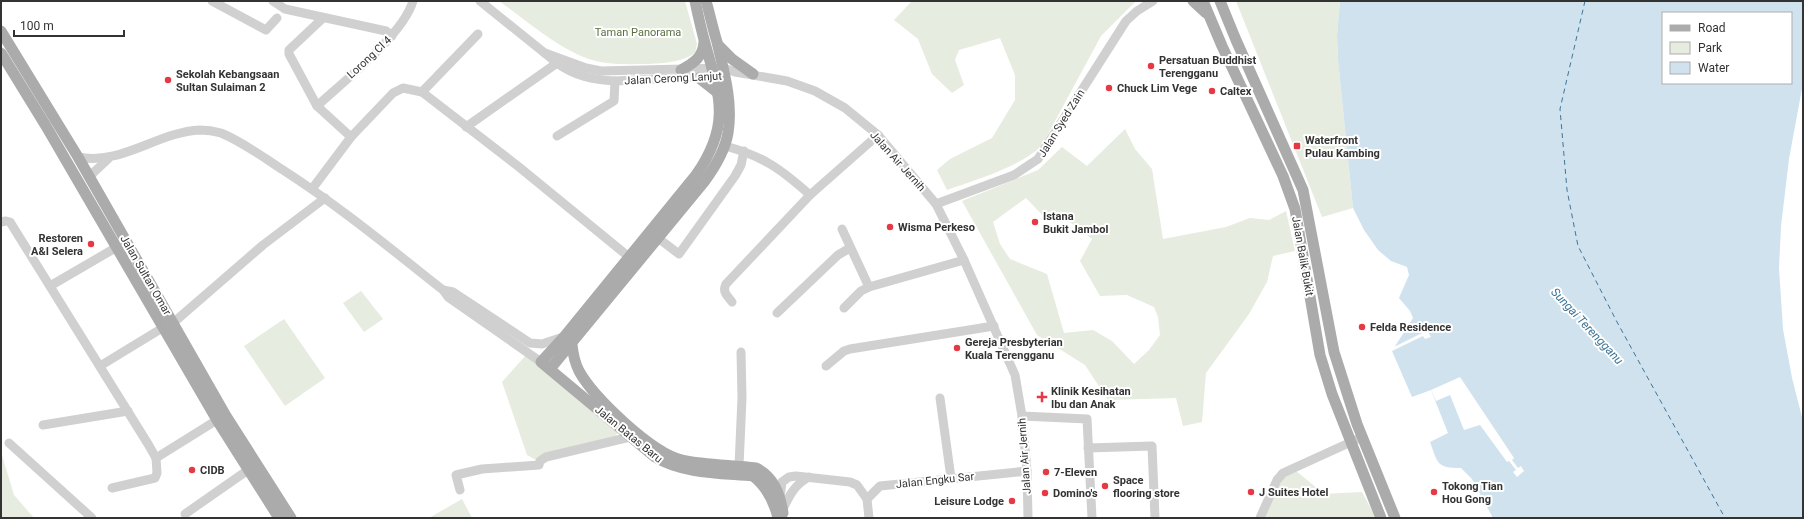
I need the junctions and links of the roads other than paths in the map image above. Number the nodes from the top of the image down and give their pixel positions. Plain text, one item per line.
1 (212, 1) edge
2 (273, 1) edge
3 (413, 1) edge
4 (480, 1) edge
5 (694, 1) edge
6 (706, 1) edge
7 (1153, 1) edge
8 (1193, 1) edge
9 (1204, 1) edge
10 (1220, 1) edge
11 (1208, 14) junction
12 (277, 18) dead end
13 (323, 18) junction
14 (1, 31) edge
15 (478, 34) dead end
16 (392, 36) junction
17 (704, 41) junction
18 (717, 43) junction
19 (1, 53) edge
20 (545, 53) junction
21 (556, 63) junction
22 (682, 70) junction
23 (722, 72) junction
24 (754, 74) junction
25 (699, 78) junction
26 (615, 81) junction
27 (422, 92) junction
28 (718, 93) junction
29 (317, 106) junction
30 (466, 127) junction
31 (878, 135) junction
32 (557, 136) dead end
33 (351, 137) junction
34 (725, 146) junction
35 (744, 151) junction
36 (78, 157) junction
37 (108, 158) junction
38 (90, 179) junction
39 (312, 188) junction
40 (810, 195) junction
41 (325, 198) junction
42 (936, 204) junction
43 (1, 222) edge
44 (842, 229) dead end
45 (658, 238) junction
46 (117, 247) junction
47 (850, 248) junction
48 (629, 257) junction
49 (964, 260) junction
50 (50, 286) junction
51 (869, 287) junction
52 (443, 290) junction
53 (732, 302) dead end
54 (844, 308) dead end
55 (777, 313) dead end
56 (169, 325) junction
57 (994, 326) junction
58 (568, 341) junction
59 (741, 352) dead end
60 (541, 362) junction
61 (100, 366) junction
62 (826, 366) dead end
63 (550, 369) junction
64 (940, 398) dead end
65 (128, 411) junction
66 (1022, 416) junction
67 (217, 420) junction
68 (43, 425) dead end
69 (630, 436) junction
70 (1362, 437) junction
71 (1351, 442) junction
72 (9, 443) dead end
73 (1088, 448) junction
74 (156, 458) junction
75 (739, 466) junction
76 (248, 470) junction
77 (1027, 471) junction
78 (810, 476) junction
79 (951, 478) junction
80 (112, 488) dead end
81 (460, 490) dead end
82 (867, 498) junction
83 (781, 511) edge
84 (185, 514) dead end
85 (92, 518) edge
86 (279, 518) edge
87 (291, 518) edge
88 (869, 518) edge
89 (1028, 518) edge
90 (1092, 518) edge
91 (1155, 518) edge
92 (1260, 518) edge
93 (1382, 518) edge
94 (1394, 518) edge

1 - 12 street
2 - 13 street
3 - 16 street, Lorong Cl 4
4 - 20 street, Jalan Cerong Lanjut
5 - 17 main road
6 - 18 main road
7 - 42 street, Jalan Syed Zain
8 - 11 main road
9 - 11 main road, Jalan Balik Bukit
10 - 70 main road, Jalan Balik Bukit
11 - 71 main road, Jalan Balik Bukit
13 - 16 street
13 - 29 street
14 - 36 main road, Jalan Sultan Omar
15 - 27 street
16 - 29 street, Lorong Cl 4
17 - 22 main road
17 - 23 main road
18 - 23 main road
18 - 24 main road
19 - 46 main road
20 - 21 street, Jalan Cerong Lanjut
20 - 22 street, Jalan Cerong Lanjut
21 - 26 street, Jalan Cerong Lanjut
21 - 30 street
22 - 23 street, Jalan Cerong Lanjut
23 - 24 street, Jalan Air Jernih
23 - 25 street, Jalan Cerong Lanjut
23 - 28 main road
23 - 34 main road
24 - 31 street, Jalan Air Jernih
25 - 26 street, Jalan Cerong Lanjut
25 - 28 main road
26 - 32 street
27 - 30 street
27 - 33 street
28 - 48 main road
29 - 33 street
30 - 48 street
31 - 40 street
31 - 42 street, Jalan Air Jernih
33 - 39 street
34 - 35 street
34 - 45 main road
35 - 40 street
35 - 45 street
36 - 37 street
36 - 38 main road, Jalan Sultan Omar
37 - 38 street
37 - 39 street
38 - 56 main road, Jalan Sultan Omar
39 - 41 street
40 - 53 street
41 - 52 street
41 - 56 street
42 - 49 street, Jalan Air Jernih
43 - 50 street
44 - 47 street
45 - 58 main road
46 - 50 street
46 - 56 main road
47 - 51 street
47 - 55 street
48 - 58 main road
49 - 51 street
49 - 57 street, Jalan Air Jernih
50 - 61 street
51 - 54 street
52 - 58 street
52 - 60 street
56 - 61 street
56 - 67 main road
56 - 87 main road, Jalan Sultan Omar
57 - 62 street
57 - 66 street, Jalan Air Jernih
58 - 60 main road
58 - 63 main road
58 - 75 main road, Jalan Batas Baru
59 - 75 street
60 - 63 main road, Jalan Batas Baru
61 - 65 street
63 - 69 main road, Jalan Batas Baru
64 - 79 street
65 - 68 street
65 - 74 street
66 - 73 street
66 - 77 street, Jalan Air Jernih
67 - 74 street
67 - 76 main road
69 - 81 street
69 - 83 main road, Jalan Batas Baru
70 - 71 street
70 - 94 main road, Jalan Balik Bukit
71 - 92 street
71 - 93 main road, Jalan Balik Bukit
72 - 85 street
73 - 90 street
73 - 91 street
74 - 80 street
75 - 83 main road, Jalan Batas Baru
76 - 84 street
76 - 86 main road
77 - 79 street, Jalan Engku Sar
77 - 89 street, Jalan Air Jernih
78 - 82 street
78 - 83 street
78 - 83 street
79 - 82 street, Jalan Engku Sar
82 - 88 street

